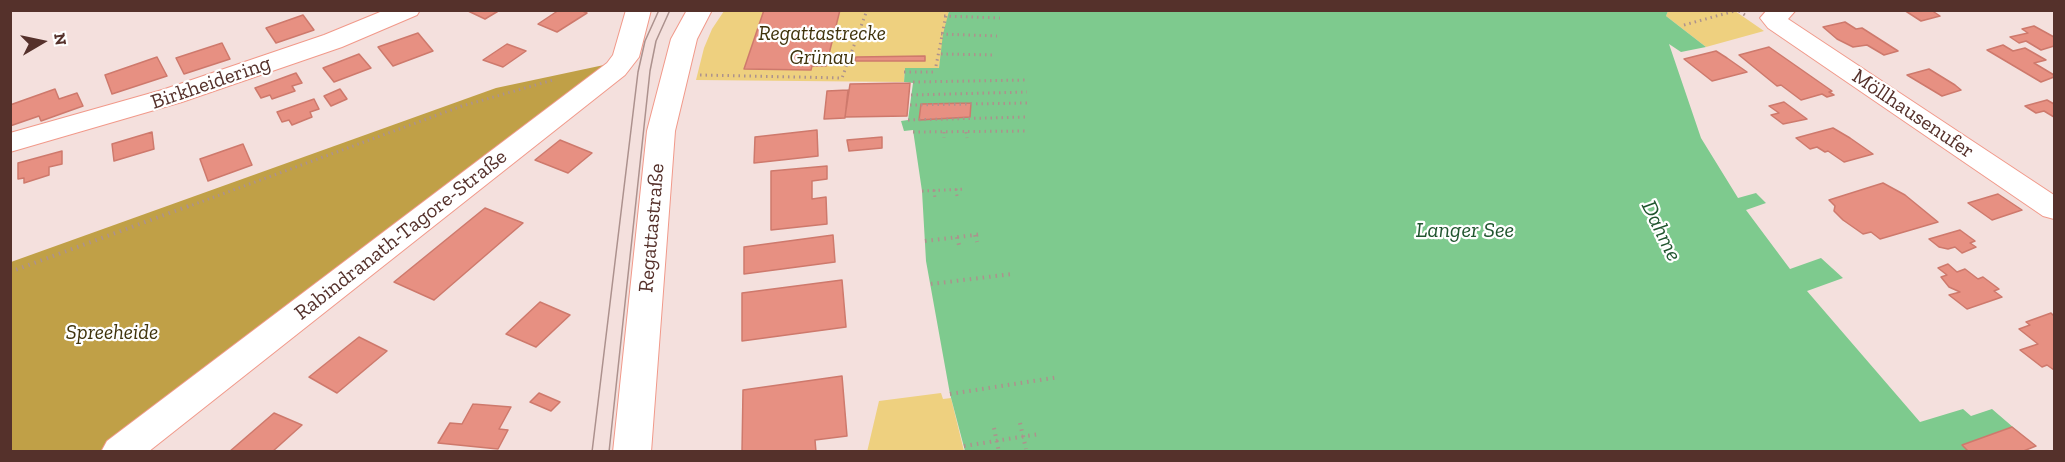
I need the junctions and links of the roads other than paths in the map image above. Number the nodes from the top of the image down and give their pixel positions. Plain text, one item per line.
1 (408, 10) edge
2 (639, 10) edge
3 (1779, 14) edge
4 (692, 25) edge
5 (631, 42) junction
6 (10, 143) edge
7 (2055, 209) edge
8 (120, 452) edge
9 (632, 452) edge

1 - 6 street, Birkheidering
2 - 5 street, Rabindranath-Tagore-Straße
3 - 7 street, Möllhausenufer
4 - 5 street
4 - 9 street, Regattastraße
5 - 8 street, Rabindranath-Tagore-Straße

